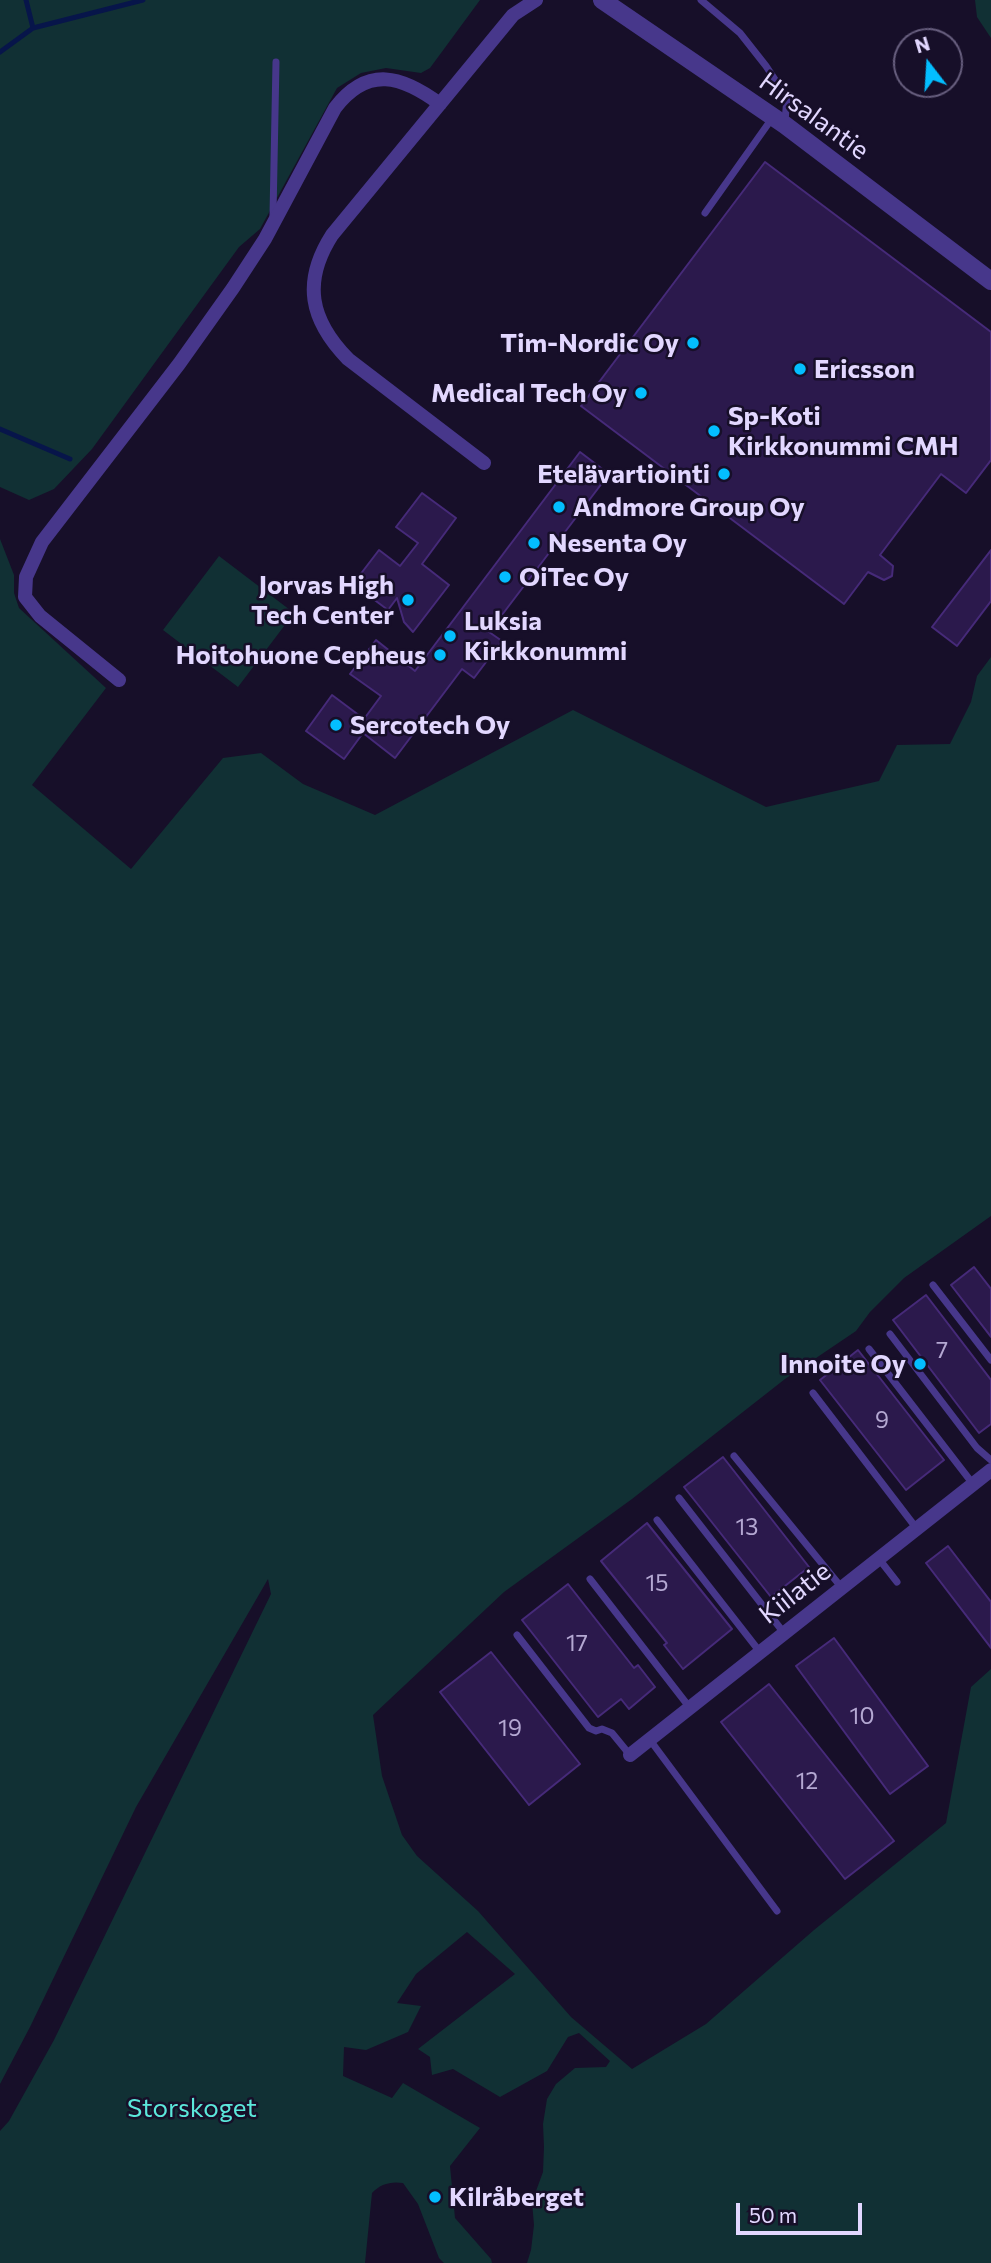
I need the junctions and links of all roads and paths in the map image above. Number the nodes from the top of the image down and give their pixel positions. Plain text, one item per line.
1 (518, 0) edge
2 (536, 0) edge
3 (602, 0) edge
4 (701, 0) edge
5 (513, 15) junction
6 (276, 62) dead end
7 (440, 104) junction
8 (779, 121) junction
9 (705, 213) dead end
10 (273, 223) junction
11 (991, 281) edge
12 (484, 463) dead end
13 (119, 680) dead end
14 (933, 1285) dead end
15 (890, 1334) dead end
16 (869, 1349) dead end
17 (991, 1360) edge
18 (813, 1393) dead end
19 (734, 1456) dead end
20 (991, 1460) edge
21 (991, 1470) edge
22 (973, 1484) junction
23 (679, 1498) dead end
24 (657, 1520) dead end
25 (917, 1529) junction
26 (879, 1558) junction
27 (590, 1579) dead end
28 (897, 1582) dead end
29 (842, 1588) junction
30 (784, 1633) junction
31 (517, 1635) dead end
32 (760, 1652) junction
33 (690, 1708) junction
34 (650, 1740) junction
35 (630, 1755) joint
36 (777, 1911) dead end

1 - 5 street
2 - 5 street
3 - 8 street, Hirsalantie
4 - 8 lane
5 - 7 street
6 - 10 lane
7 - 10 street
7 - 12 street
8 - 9 lane
8 - 11 street, Hirsalantie
10 - 13 street
14 - 17 lane
15 - 20 lane
16 - 22 lane
18 - 25 lane
19 - 29 lane
21 - 22 street, Kiilatie
22 - 25 street, Kiilatie
23 - 30 lane
24 - 32 lane
25 - 26 street, Kiilatie
26 - 28 lane
26 - 29 street, Kiilatie
27 - 33 lane
29 - 30 street, Kiilatie
30 - 32 street, Kiilatie
31 - 35 lane
32 - 33 street, Kiilatie
33 - 34 street, Kiilatie
34 - 35 street, Kiilatie
34 - 36 lane

